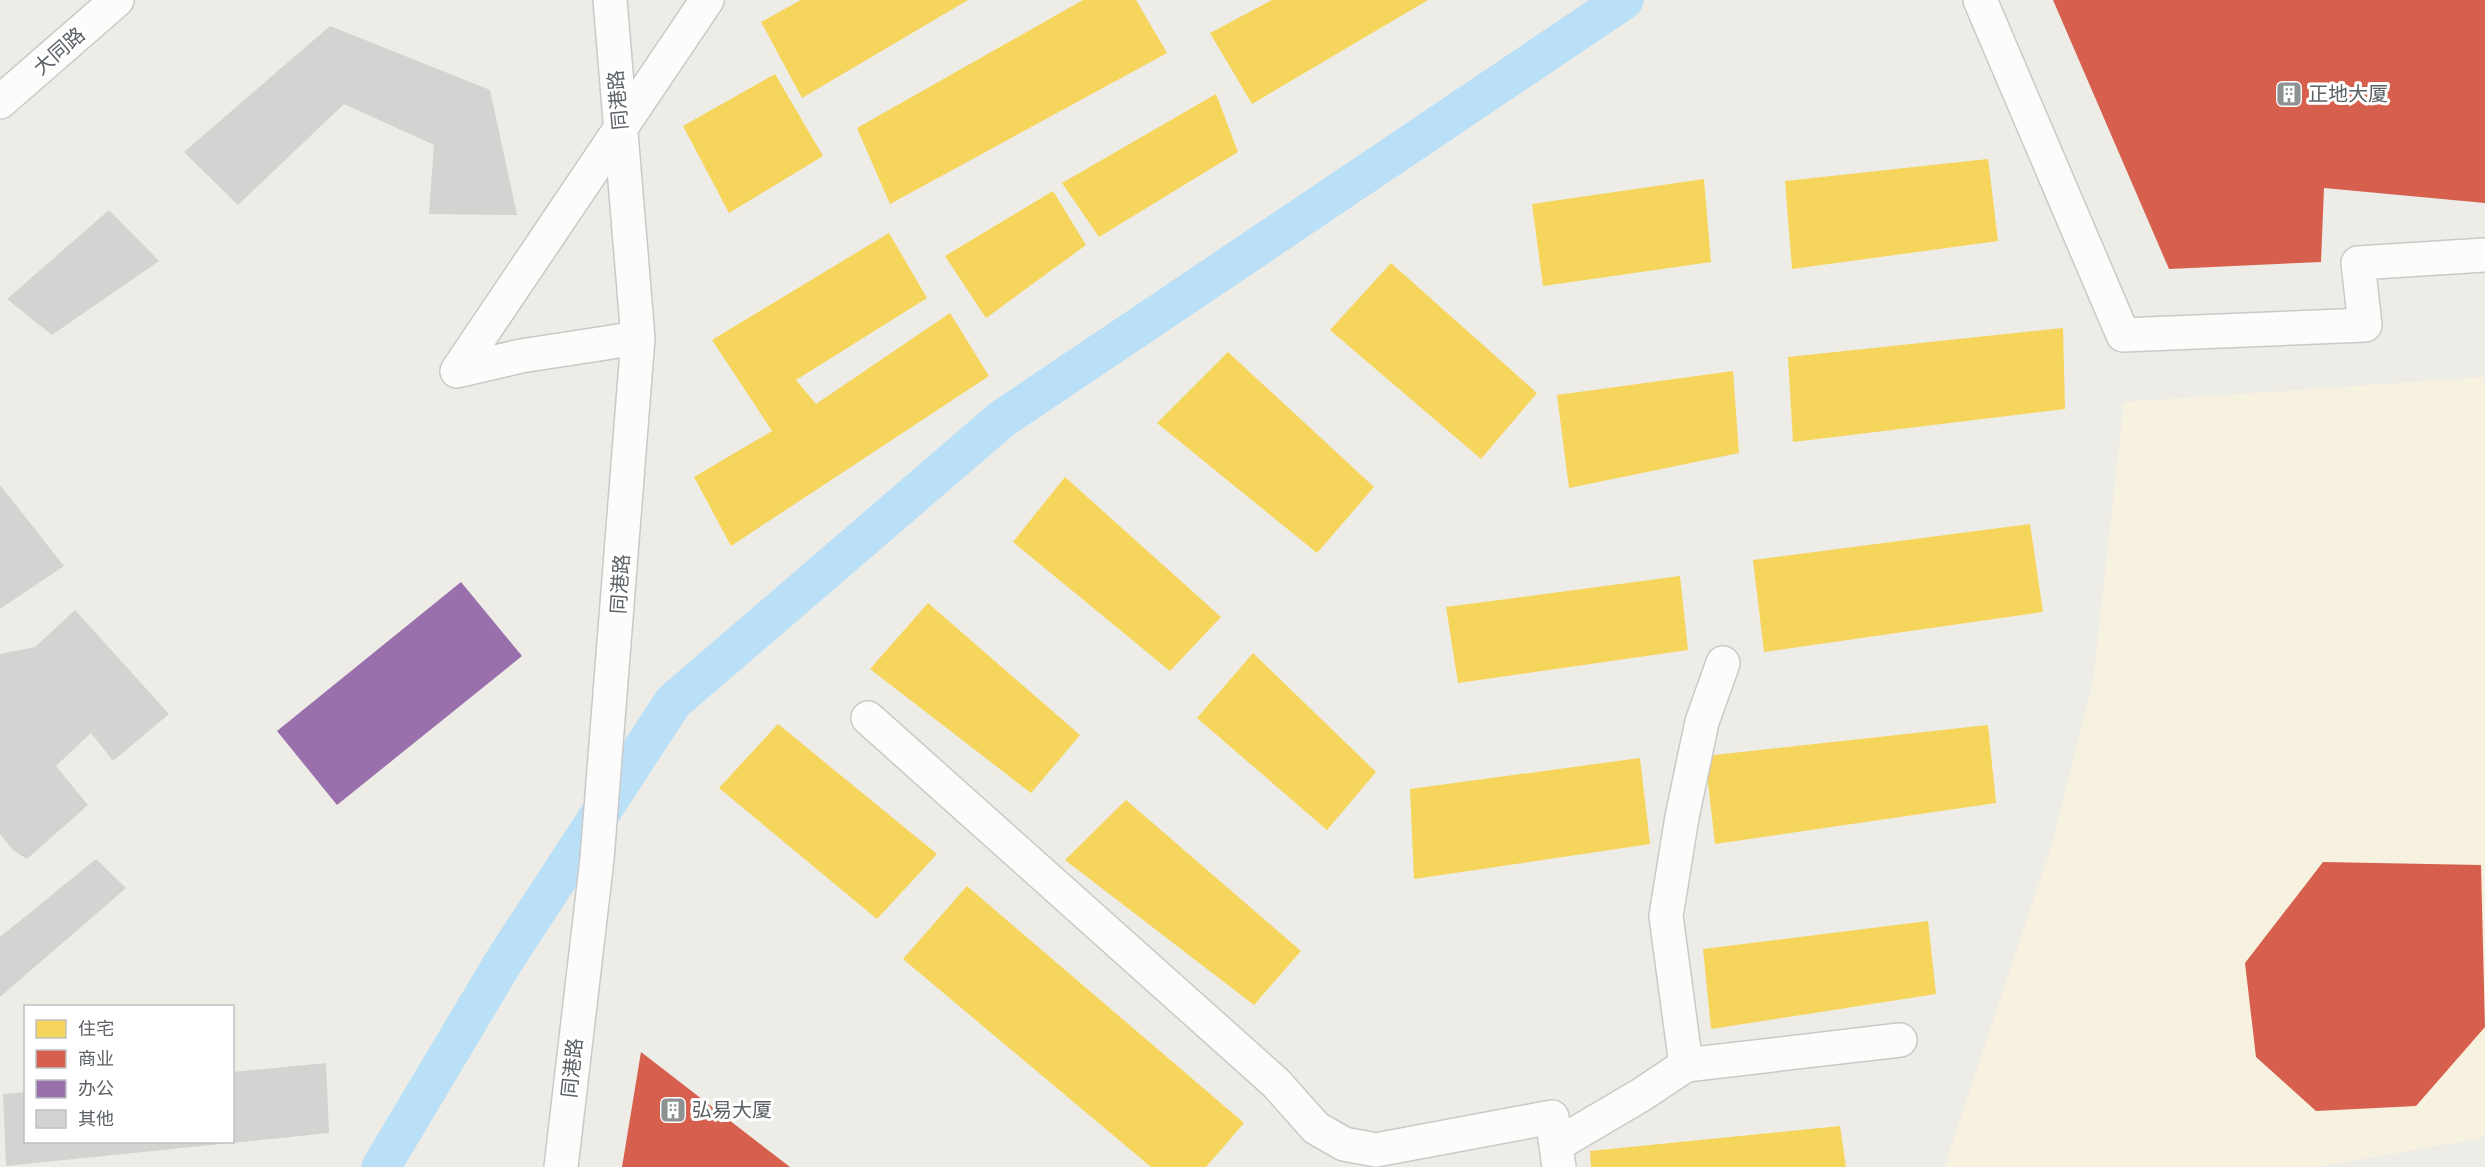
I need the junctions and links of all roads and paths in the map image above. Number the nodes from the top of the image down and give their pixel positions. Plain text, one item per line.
1 (117, 0) edge
2 (610, 0) edge
3 (707, 0) edge
4 (1980, 0) edge
5 (0, 102) edge
6 (620, 129) junction
7 (2485, 255) edge
8 (638, 338) junction
9 (1723, 663) dead end
10 (868, 718) dead end
11 (1900, 1040) dead end
12 (1686, 1065) junction
13 (1558, 1156) edge
14 (561, 1167) edge

1 - 5 street, 大同路
2 - 6 street, 同港路
3 - 6 street
4 - 7 street
6 - 8 street, 同港路
6 - 8 street
8 - 14 street, 同港路
9 - 12 street
10 - 13 street
11 - 12 street
12 - 13 street

